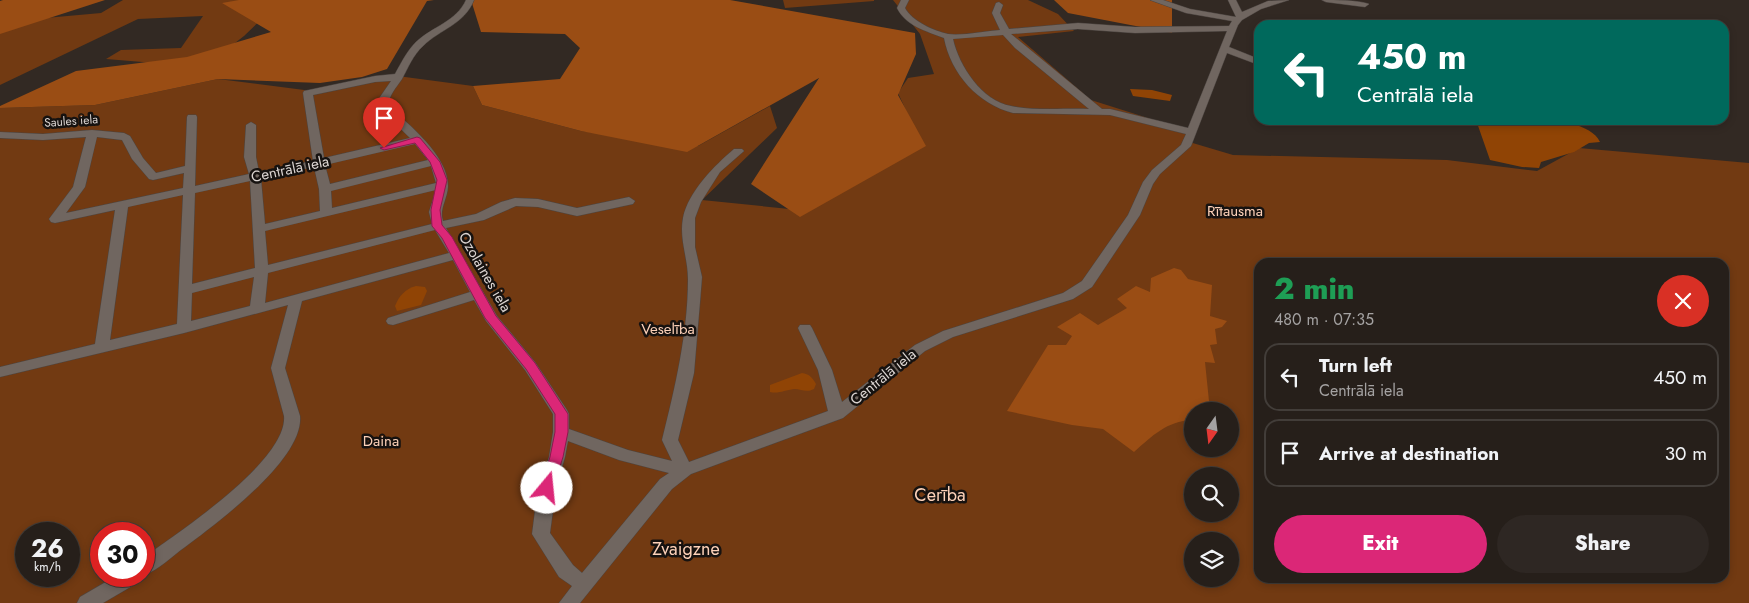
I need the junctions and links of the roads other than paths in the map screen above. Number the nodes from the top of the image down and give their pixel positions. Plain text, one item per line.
1 (470, 0) edge
2 (906, 0) edge
3 (1154, 0) edge
4 (1232, 0) edge
5 (1286, 0) edge
6 (1326, 0) edge
7 (1365, 4) dead end
8 (999, 5) dead end
9 (1238, 15) junction
10 (1232, 29) junction
11 (1006, 32) junction
12 (948, 37) junction
13 (1225, 49) junction
14 (1254, 60) edge
15 (398, 77) junction
16 (1099, 112) junction
17 (192, 117) dead end
18 (250, 125) dead end
19 (92, 133) junction
20 (0, 135) edge
21 (1189, 139) junction
22 (417, 140) junction
23 (738, 151) dead end
24 (435, 162) junction
25 (319, 163) junction
26 (189, 168) junction
27 (255, 177) junction
28 (442, 185) junction
29 (326, 189) junction
30 (190, 190) junction
31 (629, 201) dead end
32 (122, 205) junction
33 (326, 213) junction
34 (437, 226) junction
35 (258, 229) junction
36 (457, 255) junction
37 (262, 270) junction
38 (186, 290) junction
39 (478, 294) junction
40 (296, 299) junction
41 (257, 310) junction
42 (393, 321) dead end
43 (184, 328) junction
44 (805, 328) dead end
45 (102, 348) junction
46 (1, 372) edge
47 (837, 414) junction
48 (561, 432) junction
49 (685, 470) junction
50 (155, 560) edge
51 (583, 584) junction
52 (114, 587) edge
53 (87, 603) edge
54 (568, 603) edge

1 - 15 street
2 - 12 street
3 - 9 street
4 - 9 street
5 - 9 street
6 - 7 street
8 - 11 street
9 - 10 street
10 - 11 street
10 - 13 street
11 - 12 street
11 - 16 street
12 - 16 street
13 - 14 street
13 - 21 street
15 - 22 street
15 - 25 street
16 - 21 street
17 - 26 street
18 - 27 street
19 - 20 street, Saules iela
19 - 26 street, Saules iela
19 - 32 street, Centrālā iela
21 - 47 street, Centrālā iela
22 - 24 street
22 - 25 street, Centrālā iela
23 - 49 street
24 - 28 street
24 - 29 street
25 - 27 street, Centrālā iela
25 - 29 street
26 - 30 street
27 - 30 street, Centrālā iela
27 - 35 street
28 - 33 street
28 - 34 street, Ozolaines iela
29 - 33 street
30 - 32 street, Centrālā iela
30 - 38 street
31 - 34 street
32 - 45 street
33 - 35 street
34 - 36 street, Ozolaines iela
34 - 37 street
35 - 37 street
36 - 39 street, Ozolaines iela
36 - 40 street
37 - 38 street
37 - 41 street
38 - 43 street
39 - 42 street
39 - 48 street, Ozolaines iela
40 - 41 street
40 - 50 street
41 - 43 street
43 - 45 street
44 - 47 street
45 - 46 street
47 - 49 street, Centrālā iela
48 - 49 street
48 - 51 street, Ozolaines iela
49 - 51 street, Centrālā iela
51 - 54 street, Centrālā iela
52 - 53 street

